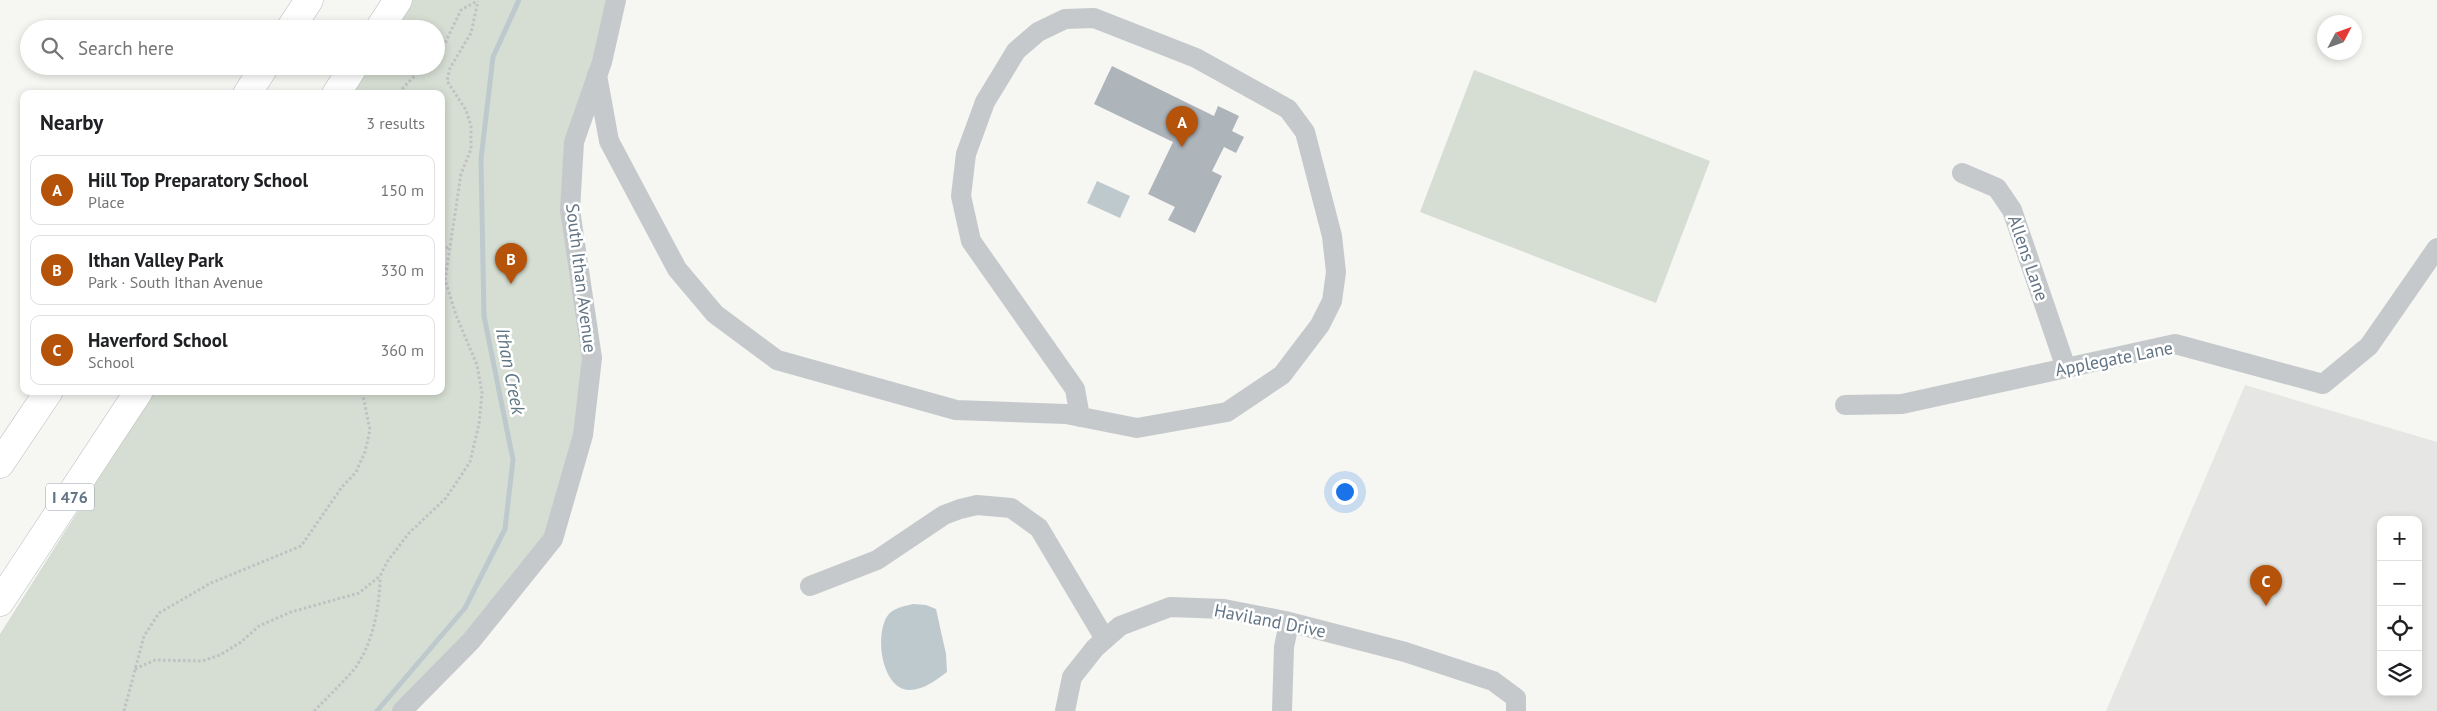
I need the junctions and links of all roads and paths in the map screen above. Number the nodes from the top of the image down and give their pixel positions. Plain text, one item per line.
1 (309, 0) edge
2 (398, 0) edge
3 (616, 0) edge
4 (296, 20) edge
5 (385, 20) edge
6 (445, 43) edge
7 (259, 75) edge
8 (348, 75) edge
9 (415, 75) edge
10 (597, 75) junction
11 (250, 90) edge
12 (339, 90) edge
13 (402, 90) edge
14 (1962, 173) dead end
15 (450, 247) junction
16 (445, 248) edge
17 (2437, 248) edge
18 (2066, 368) junction
19 (46, 395) edge
20 (136, 395) edge
21 (363, 395) edge
22 (1844, 405) dead end
23 (1080, 417) junction
24 (0, 464) edge
25 (380, 576) junction
26 (810, 586) dead end
27 (0, 602) edge
28 (1289, 623) junction
29 (1105, 639) junction
30 (135, 669) junction
31 (124, 711) edge
32 (314, 711) edge
33 (402, 711) edge
34 (1065, 711) edge
35 (1282, 711) edge
36 (1516, 711) edge

1 - 4 highway
2 - 5 highway
3 - 10 street, South Ithan Avenue
6 - 15 path
7 - 11 highway
8 - 12 highway
9 - 13 path
10 - 23 street
10 - 33 street, South Ithan Avenue
14 - 18 street, Allens Lane
15 - 16 path
15 - 25 path
17 - 18 street, Applegate Lane
18 - 22 street, Applegate Lane
19 - 24 highway
20 - 27 highway, I 476
21 - 30 path
23 - 23 street
25 - 30 path
25 - 32 path
26 - 29 street
28 - 29 street, Haviland Drive
28 - 35 street
28 - 36 street, Haviland Drive
29 - 34 street, Haviland Drive
30 - 31 path

